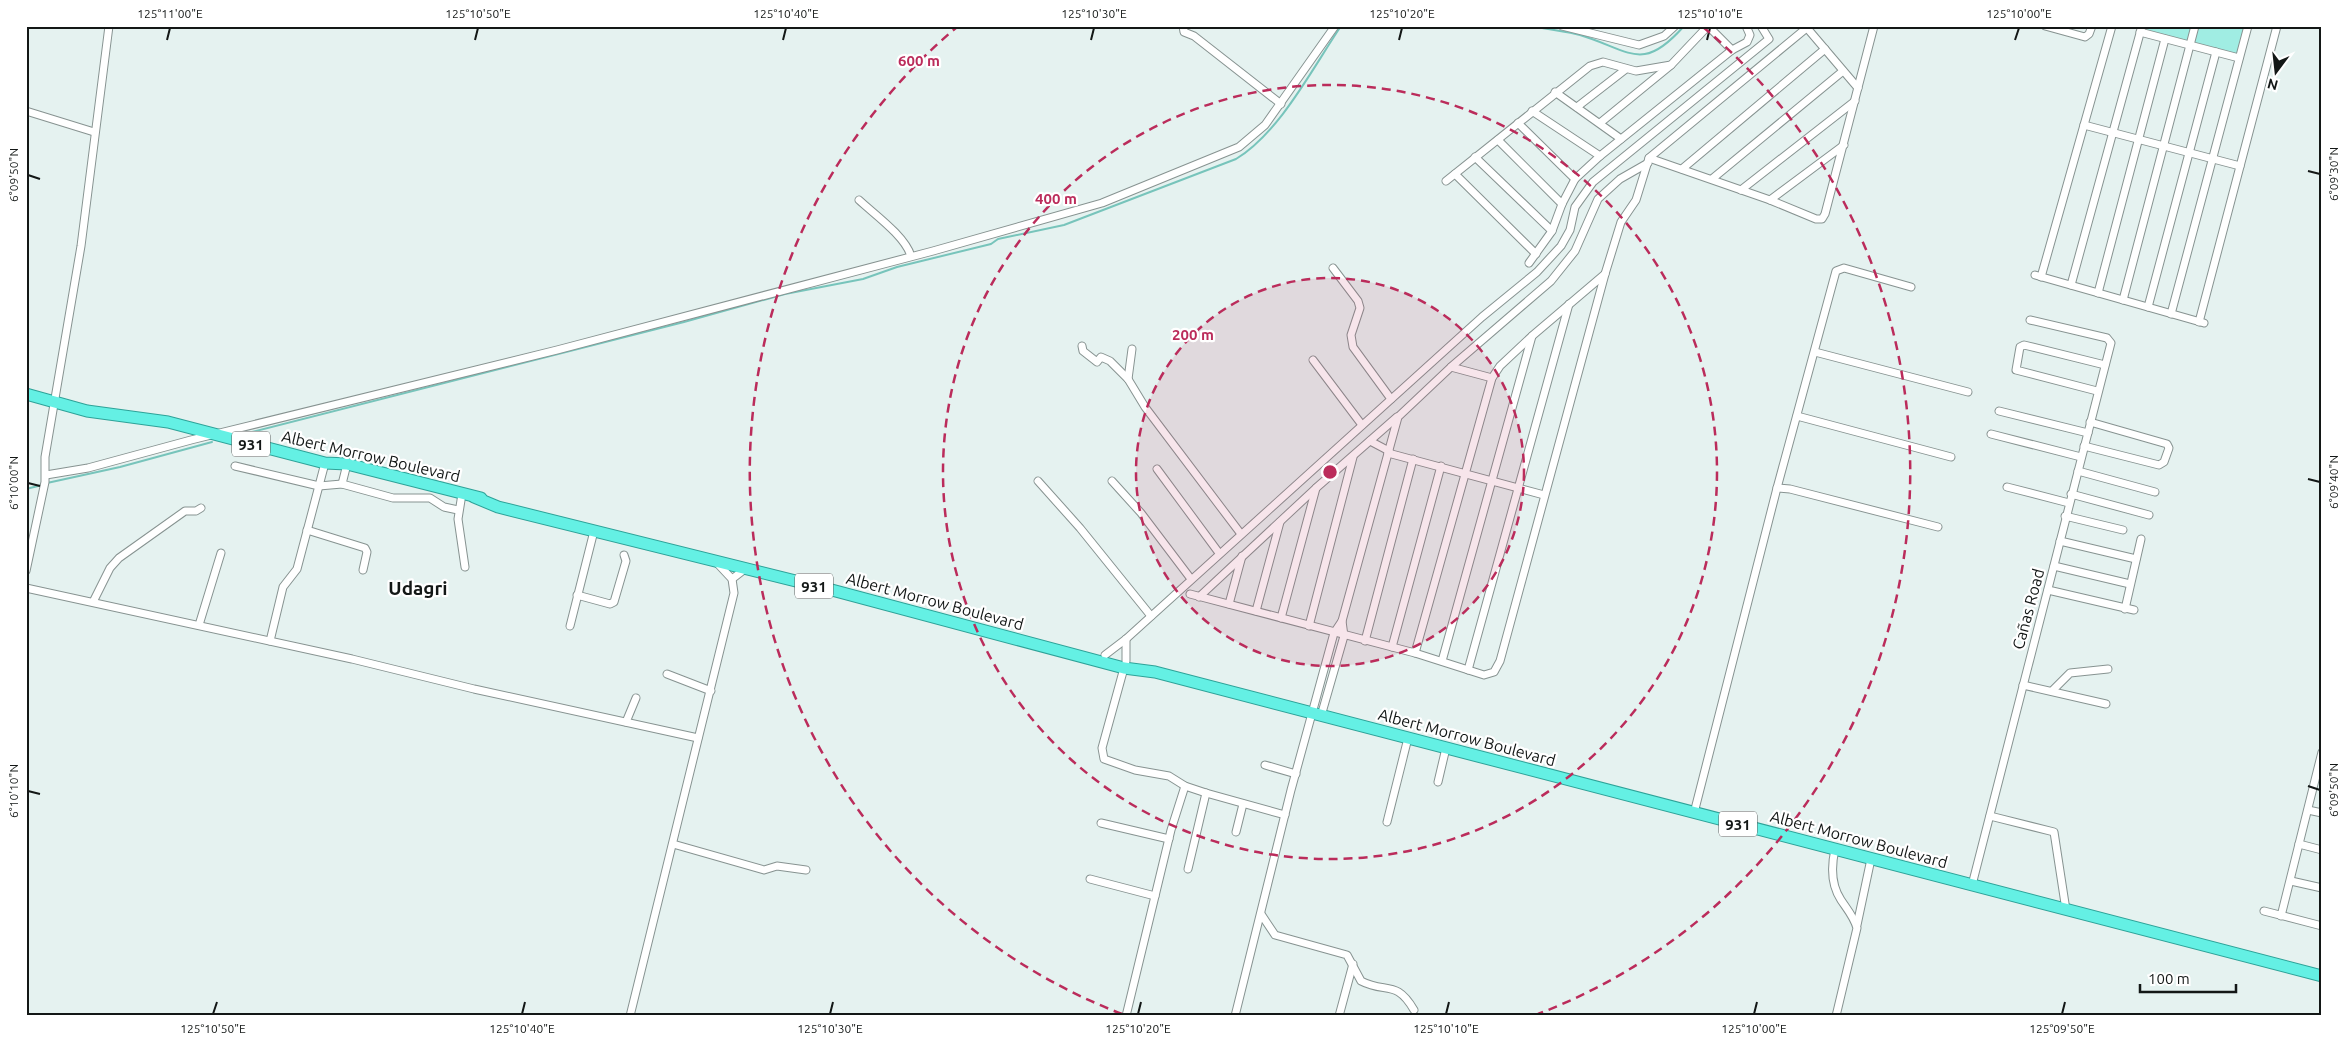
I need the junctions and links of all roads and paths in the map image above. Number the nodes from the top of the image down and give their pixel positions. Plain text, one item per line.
1 (110, 26) edge
2 (1183, 26) edge
3 (1335, 26) edge
4 (1562, 26) edge
5 (1675, 26) edge
6 (1708, 26) edge
7 (1746, 26) edge
8 (1761, 26) edge
9 (1874, 26) edge
10 (2045, 26) edge
11 (2092, 26) edge
12 (2112, 26) edge
13 (2195, 26) edge
14 (2248, 26) edge
15 (2277, 26) edge
16 (1808, 27) edge
17 (2141, 29) edge
18 (2165, 39) junction
19 (2189, 45) junction
20 (1825, 49) junction
21 (1732, 50) junction
22 (2216, 52) junction
23 (2239, 58) junction
24 (1671, 65) junction
25 (1626, 69) junction
26 (1646, 69) junction
27 (1843, 71) junction
28 (1653, 80) junction
29 (1858, 88) junction
30 (1554, 92) junction
31 (1855, 101) junction
32 (1281, 104) junction
33 (1577, 107) junction
34 (26, 111) edge
35 (1532, 111) junction
36 (1518, 123) junction
37 (1600, 123) junction
38 (2084, 124) junction
39 (94, 132) junction
40 (2113, 132) junction
41 (1621, 139) junction
42 (2138, 139) junction
43 (1498, 140) junction
44 (1844, 145) junction
45 (2163, 145) junction
46 (2189, 152) junction
47 (1600, 156) junction
48 (1475, 157) junction
49 (2213, 158) junction
50 (1649, 160) junction
51 (2240, 166) junction
52 (1682, 169) junction
53 (1454, 174) junction
54 (1712, 179) junction
55 (1576, 180) junction
56 (1446, 181) dead end
57 (1742, 190) junction
58 (859, 200) dead end
59 (1770, 200) junction
60 (1562, 204) junction
61 (1552, 231) junction
62 (1536, 254) junction
63 (911, 256) junction
64 (1529, 263) dead end
65 (1333, 268) dead end
66 (1605, 274) junction
67 (2071, 286) junction
68 (1911, 287) dead end
69 (2098, 293) junction
70 (2123, 300) junction
71 (1569, 304) junction
72 (2148, 307) junction
73 (2171, 314) junction
74 (2030, 320) dead end
75 (1532, 336) junction
76 (1082, 346) dead end
77 (1132, 349) dead end
78 (1815, 352) junction
79 (1313, 360) dead end
80 (2105, 365) junction
81 (1451, 367) junction
82 (1492, 378) junction
83 (1128, 379) junction
84 (2097, 391) junction
85 (1968, 392) dead end
86 (26, 394) edge
87 (1390, 399) junction
88 (55, 403) junction
89 (1999, 411) dead end
90 (1797, 416) junction
91 (1398, 417) junction
92 (2090, 422) junction
93 (1362, 425) junction
94 (2088, 432) junction
95 (216, 434) junction
96 (1991, 434) dead end
97 (1370, 441) junction
98 (2084, 446) junction
99 (1388, 452) junction
100 (1354, 457) junction
101 (1951, 457) dead end
102 (2081, 457) junction
103 (1413, 459) junction
104 (325, 463) junction
105 (347, 464) junction
106 (235, 466) dead end
107 (1441, 466) junction
108 (1157, 470) dead end
109 (2078, 471) junction
110 (1466, 472) junction
111 (1332, 475) junction
112 (1491, 480) junction
113 (45, 481) junction
114 (1038, 481) dead end
115 (1112, 481) dead end
116 (1347, 481) junction
117 (342, 484) junction
118 (319, 486) junction
119 (1518, 487) junction
120 (2007, 487) dead end
121 (1316, 488) junction
122 (1777, 488) junction
123 (2155, 492) dead end
124 (462, 494) junction
125 (2071, 494) junction
126 (1544, 495) junction
127 (474, 497) junction
128 (2069, 503) junction
129 (201, 508) dead end
130 (458, 510) junction
131 (2149, 515) dead end
132 (2066, 516) junction
133 (1280, 521) junction
134 (1938, 526) dead end
135 (307, 530) junction
136 (2123, 530) dead end
137 (594, 531) junction
138 (1241, 534) junction
139 (2141, 539) dead end
140 (1258, 541) junction
141 (2060, 541) junction
142 (1272, 548) junction
143 (1219, 553) junction
144 (220, 554) dead end
145 (624, 555) dead end
146 (1242, 556) junction
147 (2136, 559) junction
148 (711, 560) junction
149 (465, 566) dead end
150 (2054, 566) junction
151 (745, 569) junction
152 (363, 570) dead end
153 (26, 571) edge
154 (732, 579) junction
155 (1191, 579) junction
156 (2130, 584) junction
157 (26, 588) edge
158 (2048, 590) junction
159 (577, 594) junction
160 (1190, 594) dead end
161 (1199, 597) junction
162 (93, 602) junction
163 (1229, 604) junction
164 (2125, 609) junction
165 (2134, 610) dead end
166 (1256, 611) junction
167 (1150, 616) junction
168 (1281, 618) junction
169 (1342, 621) junction
170 (199, 625) junction
171 (570, 626) dead end
172 (1309, 626) junction
173 (1334, 633) junction
174 (1344, 636) junction
175 (1126, 639) junction
176 (270, 641) junction
177 (1366, 641) junction
178 (1392, 647) junction
179 (1415, 653) junction
180 (1105, 655) junction
181 (1442, 661) junction
182 (1125, 665) junction
183 (2108, 669) dead end
184 (1468, 670) junction
185 (667, 674) dead end
186 (2023, 685) junction
187 (711, 690) junction
188 (2052, 691) junction
189 (636, 698) dead end
190 (2106, 704) dead end
191 (1317, 715) junction
192 (626, 722) junction
193 (698, 738) junction
194 (1408, 738) junction
195 (1446, 748) junction
196 (2322, 752) edge
197 (1266, 765) dead end
198 (1296, 774) junction
199 (2319, 774) edge
200 (1438, 782) dead end
201 (1185, 786) junction
202 (1206, 793) junction
203 (1243, 804) junction
204 (2308, 810) junction
205 (1694, 813) junction
206 (2322, 813) edge
207 (1285, 815) junction
208 (1990, 816) junction
209 (1387, 822) dead end
210 (1101, 823) dead end
211 (1236, 832) dead end
212 (1169, 840) junction
213 (673, 844) junction
214 (2299, 844) junction
215 (1835, 850) junction
216 (2322, 850) edge
217 (1871, 859) junction
218 (1188, 869) dead end
219 (806, 870) dead end
220 (1090, 879) dead end
221 (2291, 881) junction
222 (1972, 885) junction
223 (2322, 888) edge
224 (1155, 896) junction
225 (2066, 910) junction
226 (2264, 911) dead end
227 (1261, 914) junction
228 (2281, 916) junction
229 (2322, 926) edge
230 (1857, 928) junction
231 (1353, 963) junction
232 (2322, 976) edge
233 (1414, 1010) dead end
234 (630, 1016) edge
235 (1126, 1016) edge
236 (1234, 1016) edge
237 (1339, 1016) edge
238 (1836, 1016) edge

1 - 39 street
2 - 32 street
3 - 32 street
4 - 5 street
6 - 21 street
6 - 24 street
7 - 21 street
8 - 87 street
9 - 29 street
10 - 11 street
12 - 38 street
13 - 19 street
14 - 23 street
15 - 51 street
16 - 20 street
16 - 50 street
17 - 18 street
17 - 40 street
18 - 19 street
18 - 42 street
19 - 22 street
19 - 45 street
20 - 27 street
20 - 52 street
21 - 41 street
22 - 23 street
22 - 46 street
23 - 49 street
24 - 26 street
24 - 28 street
25 - 26 street
25 - 30 street
25 - 33 street
26 - 28 street
27 - 29 street
27 - 54 street
28 - 37 street
29 - 31 street
30 - 33 street
30 - 35 street
31 - 44 street
31 - 57 street
32 - 63 street
33 - 37 street
34 - 39 street
35 - 36 street
35 - 47 street
36 - 43 street
36 - 55 street
37 - 41 street
38 - 40 street
38 - 67 street
39 - 88 street
40 - 42 street
40 - 67 street
41 - 47 street
42 - 45 street
42 - 69 street
43 - 48 street
43 - 60 street
44 - 59 street
44 - 59 street
45 - 46 street
45 - 70 street
46 - 49 street
46 - 72 street
47 - 55 street
48 - 53 street
48 - 61 street
49 - 51 street
49 - 73 street
50 - 52 street
50 - 66 street
50 - 81 street
51 - 73 street
52 - 54 street
53 - 56 street
53 - 62 street
54 - 57 street
55 - 60 street
57 - 59 street
58 - 63 street
60 - 61 street
61 - 62 street
62 - 64 street
63 - 95 street
65 - 87 street
66 - 71 street
66 - 126 street
67 - 69 street
68 - 78 street
69 - 70 street
70 - 72 street
71 - 75 street
71 - 119 street
72 - 73 street
74 - 80 street, Cañas Road
75 - 82 street
75 - 112 street
76 - 83 street
77 - 83 street
78 - 85 street
78 - 90 street
79 - 93 street
80 - 84 street, Cañas Road
80 - 84 street
81 - 82 street
81 - 91 street
82 - 110 street
83 - 138 street
84 - 92 street, Cañas Road
86 - 88 highway, Albert Morrow Boulevard / 931
87 - 93 street
88 - 95 highway, Albert Morrow Boulevard / 931
88 - 113 street
89 - 94 street
90 - 101 street
90 - 122 street
91 - 97 street
91 - 99 street
92 - 94 street, Cañas Road
92 - 98 street
93 - 138 street
94 - 98 street, Cañas Road
95 - 104 highway, Albert Morrow Boulevard / 931
95 - 113 street
96 - 102 street
97 - 99 street
97 - 100 street
98 - 102 street, Cañas Road
99 - 103 street
99 - 169 street
100 - 111 street
100 - 116 street
102 - 109 street, Cañas Road
103 - 107 street
103 - 177 street
104 - 105 highway, Albert Morrow Boulevard / 931
104 - 118 street
105 - 117 street
105 - 124 highway, Albert Morrow Boulevard / 931
106 - 118 street
107 - 110 street
107 - 178 street
108 - 143 street
109 - 123 street
109 - 125 street, Cañas Road
110 - 112 street
110 - 179 street
111 - 116 street
111 - 121 street
112 - 119 street
112 - 181 street
113 - 153 street
114 - 167 street
115 - 155 street
116 - 172 street
117 - 118 street
117 - 130 street
118 - 135 street
119 - 126 street
119 - 184 street
120 - 128 street
121 - 133 street
121 - 168 street
122 - 134 street
122 - 205 street
124 - 127 highway, Albert Morrow Boulevard / 931
124 - 130 street
125 - 128 street, Cañas Road
125 - 131 street
126 - 184 street
127 - 137 highway, Albert Morrow Boulevard / 931
127 - 180 highway, Albert Morrow Boulevard / 931
128 - 132 street, Cañas Road
129 - 162 street
130 - 149 street
132 - 136 street
132 - 141 street, Cañas Road
133 - 140 street
133 - 142 street
135 - 152 street
135 - 176 street
137 - 148 highway, Albert Morrow Boulevard / 931
137 - 159 street
138 - 143 street
139 - 147 street
140 - 142 street
140 - 146 street
141 - 147 street
141 - 150 street, Cañas Road
142 - 166 street
143 - 155 street
144 - 170 street
145 - 159 street
146 - 161 street
146 - 163 street
147 - 156 street
148 - 151 highway, Albert Morrow Boulevard / 931
148 - 154 street
150 - 156 street
150 - 158 street, Cañas Road
151 - 154 street
151 - 182 highway, Albert Morrow Boulevard / 931
154 - 187 street
155 - 167 street
156 - 164 street
157 - 162 street
158 - 164 street
158 - 186 street, Cañas Road
159 - 171 street
160 - 161 street
161 - 163 street
162 - 170 street
163 - 166 street
164 - 165 street
166 - 168 street
167 - 175 street
168 - 172 street
169 - 173 street
169 - 174 street
170 - 176 street
172 - 173 street
173 - 174 street
173 - 191 street
174 - 177 street
174 - 191 street
175 - 180 street
175 - 182 street
176 - 192 street
177 - 178 street
178 - 179 street
179 - 181 street
180 - 182 highway, Albert Morrow Boulevard / 931
181 - 184 street
182 - 191 highway, Albert Morrow Boulevard / 931
182 - 201 street
183 - 188 street
185 - 187 street
186 - 188 street
186 - 208 street, Cañas Road
187 - 193 street
188 - 190 street
189 - 192 street
191 - 194 highway, Albert Morrow Boulevard / 931
191 - 198 street
192 - 193 street
193 - 213 street
194 - 195 highway, Albert Morrow Boulevard / 931
194 - 209 street
195 - 200 street
195 - 205 highway, Albert Morrow Boulevard / 931
196 - 199 street
197 - 198 street
198 - 207 street
199 - 204 street
201 - 202 street
201 - 212 street
202 - 203 street
202 - 218 street
203 - 207 street
203 - 211 street
204 - 206 street
204 - 214 street
205 - 215 highway, Albert Morrow Boulevard / 931
207 - 227 street
208 - 222 street, Cañas Road
208 - 225 street
210 - 212 street
212 - 224 street
213 - 219 street
213 - 234 street
214 - 216 street
214 - 221 street
215 - 217 highway, Albert Morrow Boulevard / 931
215 - 230 street
217 - 222 highway, Albert Morrow Boulevard / 931
217 - 230 street
220 - 224 street
221 - 223 street
221 - 228 street
222 - 225 highway, Albert Morrow Boulevard / 931
224 - 235 street
225 - 232 highway, Albert Morrow Boulevard / 931
226 - 228 street
227 - 231 street
227 - 236 street
228 - 229 street
230 - 238 street
231 - 233 street
231 - 237 street

